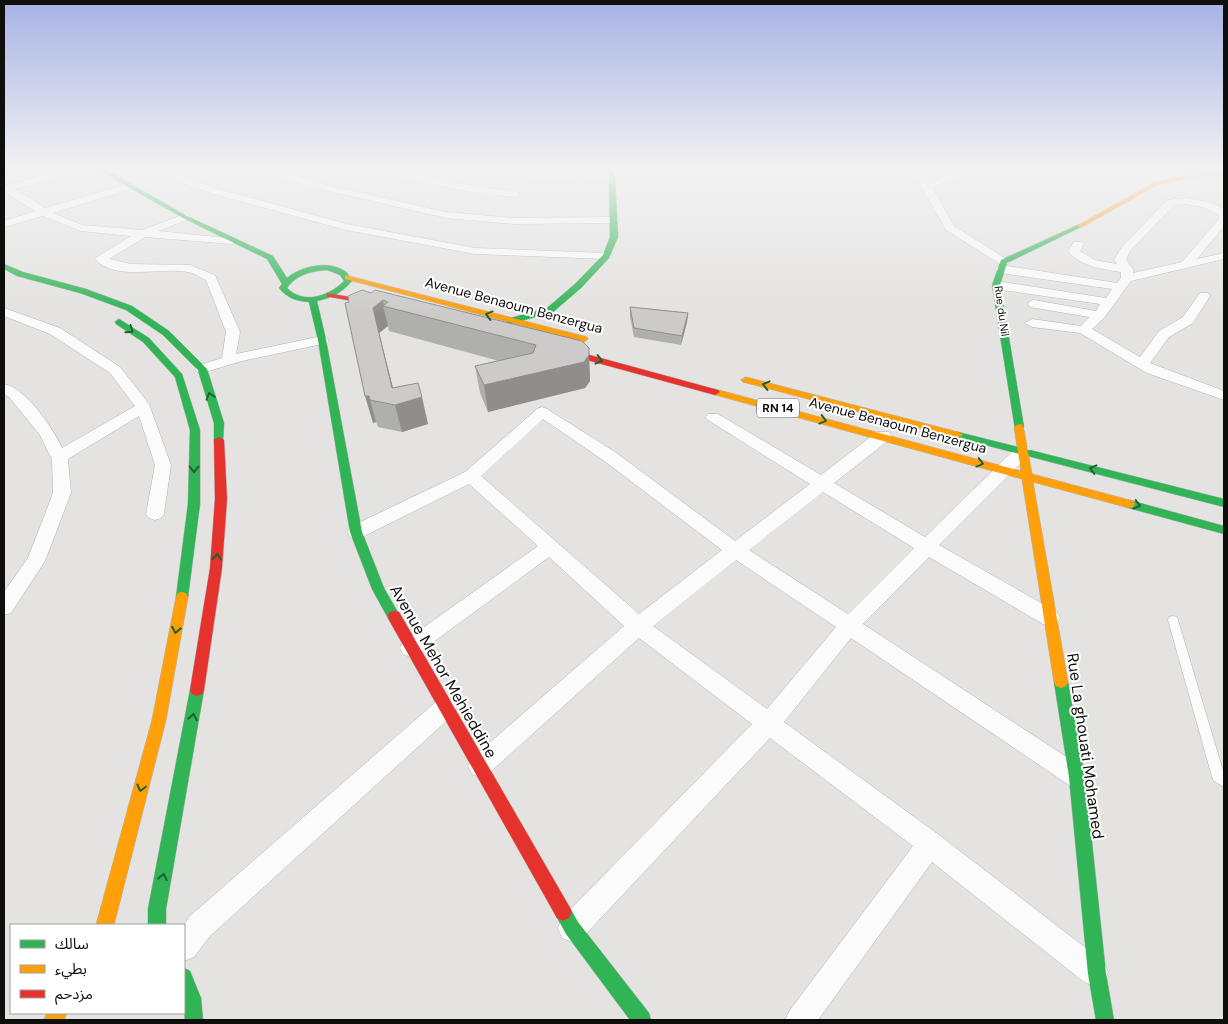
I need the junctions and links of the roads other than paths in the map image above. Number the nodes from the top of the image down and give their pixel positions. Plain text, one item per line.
1 (20, 219) edge
2 (54, 219) edge
3 (180, 219) edge
4 (189, 219) edge
5 (316, 219) edge
6 (488, 219) edge
7 (945, 219) edge
8 (1094, 219) edge
9 (1155, 219) edge
10 (1224, 219) edge
11 (614, 220) joint
12 (4, 224) edge
13 (142, 232) junction
14 (232, 240) junction
15 (1078, 244) dead end
16 (606, 256) junction
17 (1224, 256) edge
18 (270, 258) junction
19 (1003, 265) junction
20 (1186, 265) junction
21 (4, 266) edge
22 (323, 268) junction
23 (348, 277) junction
24 (1125, 278) junction
25 (286, 282) junction
26 (996, 285) junction
27 (330, 295) junction
28 (1204, 296) dead end
29 (312, 299) junction
30 (1109, 302) junction
31 (1034, 304) dead end
32 (392, 307) edge
33 (550, 310) junction
34 (4, 312) edge
35 (1099, 315) junction
36 (111, 316) dead end
37 (510, 320) junction
38 (1032, 323) dead end
39 (1084, 330) junction
40 (552, 331) junction
41 (322, 340) junction
42 (598, 343) dead end
43 (542, 345) edge
44 (228, 361) junction
45 (1142, 365) junction
46 (202, 369) junction
47 (739, 378) dead end
48 (4, 388) edge
49 (1224, 396) edge
50 (144, 407) junction
51 (713, 417) dead end
52 (883, 436) junction
53 (1023, 451) junction
54 (59, 457) junction
55 (1003, 469) junction
56 (471, 476) junction
57 (1029, 476) junction
58 (822, 483) junction
59 (1224, 503) edge
60 (155, 514) dead end
61 (1224, 530) edge
62 (356, 532) junction
63 (550, 547) junction
64 (927, 547) junction
65 (735, 550) junction
66 (4, 607) edge
67 (1050, 618) junction
68 (1173, 620) dead end
69 (638, 626) junction
70 (848, 627) junction
71 (410, 648) junction
72 (444, 708) junction
73 (768, 723) junction
74 (480, 766) junction
75 (1077, 777) junction
76 (1224, 781) edge
77 (930, 844) junction
78 (105, 924) edge
79 (156, 924) edge
80 (572, 928) junction
81 (185, 946) edge
82 (1097, 974) junction
83 (185, 979) edge
84 (194, 1020) edge
85 (642, 1020) edge
86 (800, 1020) edge
87 (1105, 1020) edge

1 - 12 street
2 - 13 street
3 - 13 street
4 - 14 street
5 - 16 street
6 - 11 street
7 - 19 street
8 - 19 street
9 - 24 street
10 - 20 street
11 - 16 street
13 - 14 street
13 - 44 street
14 - 18 street
15 - 24 street
16 - 33 street
17 - 20 street
18 - 22 street
18 - 25 street
19 - 24 street
19 - 26 street, Rue du Nil
20 - 24 street
21 - 46 street
22 - 23 street, Avenue Benaoum Benzergua
22 - 25 street
23 - 27 street
37 -> 23 street, Avenue Benaoum Benzergua
24 - 30 street
25 - 29 street
26 - 30 street
26 - 53 street, Rue du Nil
27 - 29 street
27 - 32 street
28 - 45 street
29 - 41 street, Avenue Mehor Mehieddine
30 - 35 street
31 - 35 street
33 - 37 street
33 - 40 street
34 - 50 street
35 - 39 street
36 -> 78 street
37 - 40 street, Avenue Benaoum Benzergua
38 - 39 street
39 - 45 street
40 - 42 street, Avenue Benaoum Benzergua
41 - 44 street
41 - 62 street, Avenue Mehor Mehieddine
43 -> 52 street, Avenue Benaoum Benzergua / RN 14
44 - 46 street
45 - 49 street
79 -> 46 street
53 -> 47 street, Avenue Benaoum Benzergua / RN 14
48 - 54 street
50 - 54 street
50 - 60 street
51 - 58 street
52 -> 55 street, Avenue Benaoum Benzergua / RN 14
52 - 58 street
53 - 55 street
53 - 57 street, Rue du Nil
59 -> 53 street, Avenue Benaoum Benzergua / RN 14
54 - 66 street
55 - 57 street, Avenue Benaoum Benzergua / RN 14
55 - 64 street
56 - 62 street
56 - 63 street
56 - 65 street
57 -> 61 street, Avenue Benaoum Benzergua / RN 14
57 - 67 street, Rue La ghouati Mohamed
58 - 64 street
58 - 65 street
62 - 71 street, Avenue Mehor Mehieddine
63 - 69 street
63 - 71 street
64 - 67 street
64 - 70 street
65 - 69 street
65 - 70 street
67 - 75 street, Rue La ghouati Mohamed
68 - 76 lane
69 - 73 street
69 - 74 street
70 - 73 street
70 - 75 street
71 - 72 street, Avenue Mehor Mehieddine
72 - 74 street, Avenue Mehor Mehieddine
72 - 81 street
73 - 77 street
73 - 80 street
74 - 80 street, Avenue Mehor Mehieddine
75 - 82 street, Rue La ghouati Mohamed
77 - 82 street
77 - 86 street
80 - 85 street, Avenue Mehor Mehieddine
82 - 87 street, Rue La ghouati Mohamed
83 - 84 street

